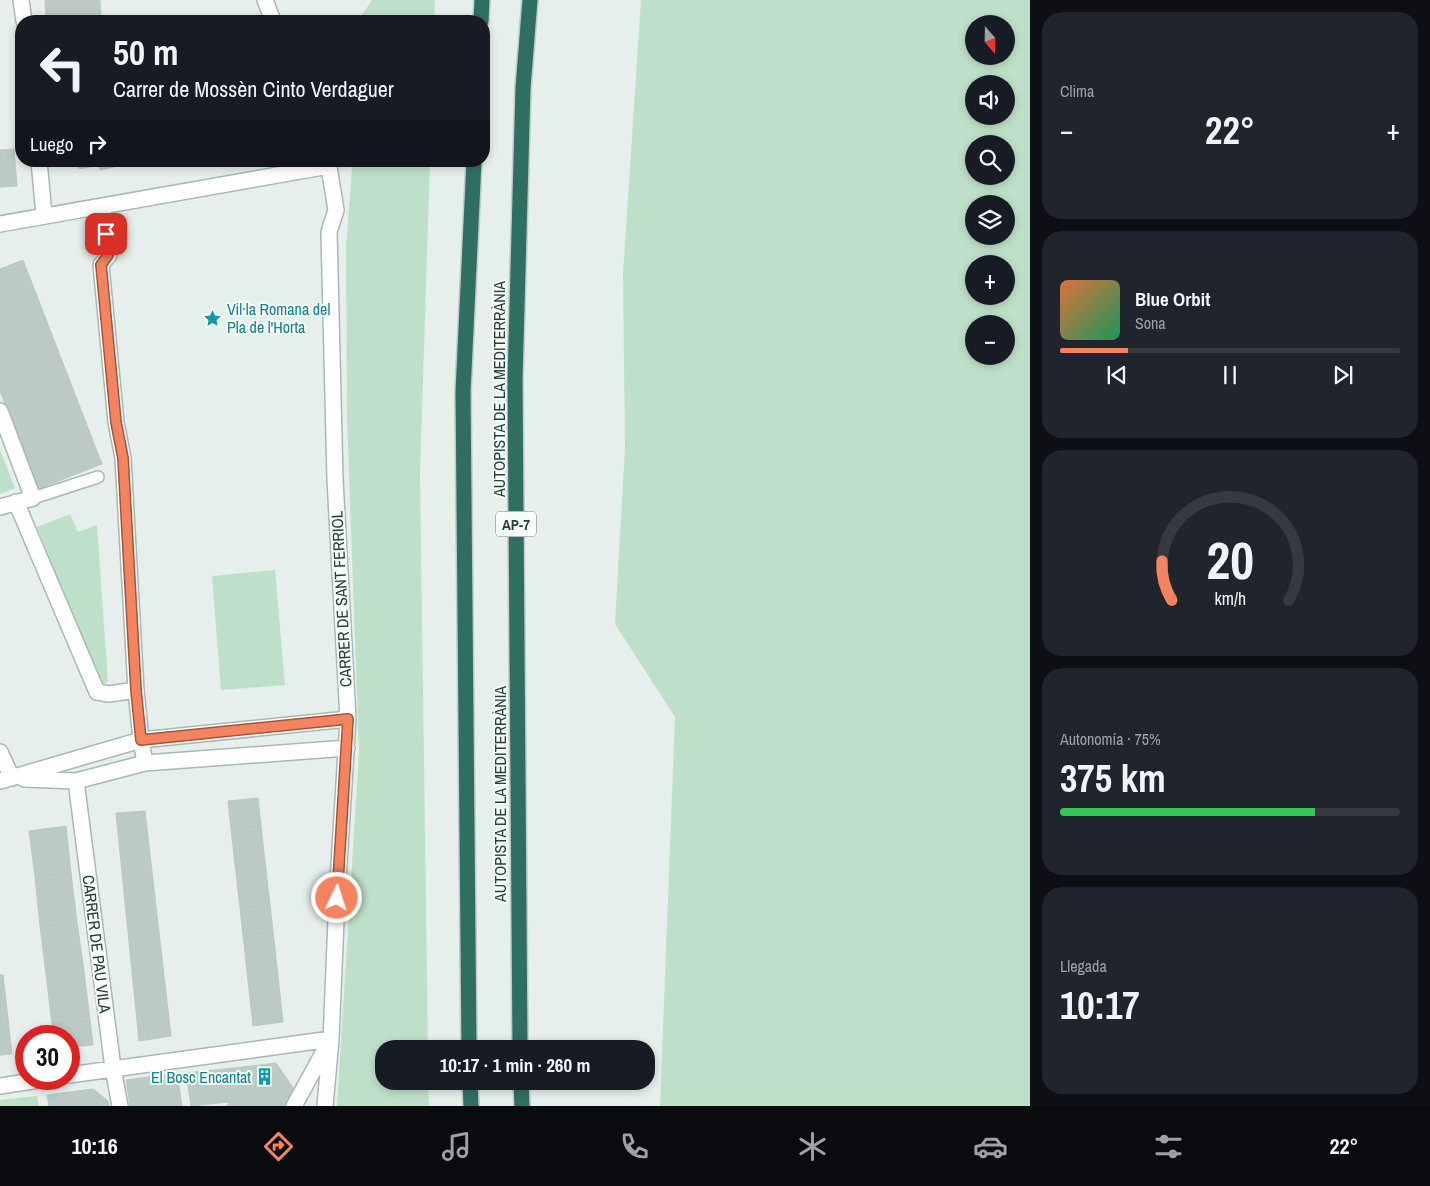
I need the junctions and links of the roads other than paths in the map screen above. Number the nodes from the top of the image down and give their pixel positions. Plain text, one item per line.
1 (21, 0) edge
2 (265, 0) edge
3 (482, 0) edge
4 (530, 0) edge
5 (23, 15) edge
6 (271, 15) edge
7 (481, 15) edge
8 (40, 167) edge
9 (312, 167) edge
10 (329, 167) edge
11 (474, 167) edge
12 (102, 207) junction
13 (44, 215) junction
14 (0, 224) edge
15 (0, 411) edge
16 (98, 477) dead end
17 (33, 498) junction
18 (16, 502) junction
19 (0, 507) edge
20 (136, 690) junction
21 (348, 719) junction
22 (141, 740) junction
23 (347, 748) junction
24 (0, 752) edge
25 (145, 763) junction
26 (6, 780) edge
27 (76, 781) junction
28 (331, 1038) junction
29 (469, 1040) edge
30 (520, 1040) edge
31 (113, 1068) junction
32 (80, 1073) edge
33 (15, 1084) edge
34 (0, 1086) edge
35 (470, 1090) edge
36 (521, 1090) edge
37 (120, 1106) edge
38 (294, 1106) edge
39 (325, 1106) edge
40 (471, 1106) edge
41 (522, 1106) edge

1 - 5 street
2 - 6 street
3 - 7 highway
4 - 30 highway, AUTOPISTA DE LA MEDITERRÀNIA / AP-7
8 - 13 street
9 - 12 street
10 - 21 street, CARRER DE SANT FERRIOL
11 - 29 highway, AUTOPISTA DE LA MEDITERRÀNIA
12 - 13 street
12 - 20 street
13 - 14 street
15 - 17 street
16 - 17 lane
17 - 18 street
18 - 19 street
18 - 20 street
20 - 22 street
21 - 22 street
21 - 23 street, CARRER DE SANT FERRIOL
22 - 25 street
22 - 26 street
23 - 25 street
23 - 28 street, CARRER DE SANT FERRIOL
24 - 26 street
25 - 27 street
26 - 27 street
27 - 31 street, CARRER DE PAU VILA
28 - 31 street
28 - 38 street, CARRER DE SANT FERRIOL
28 - 39 street, CARRER DE SANT FERRIOL
31 - 32 street
31 - 37 street, CARRER DE PAU VILA
33 - 34 street
35 - 40 highway
36 - 41 highway

